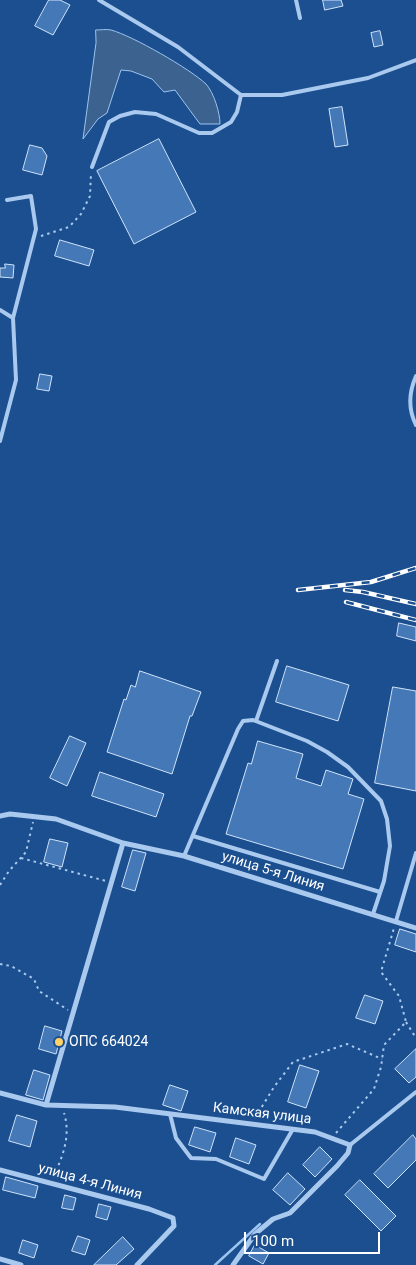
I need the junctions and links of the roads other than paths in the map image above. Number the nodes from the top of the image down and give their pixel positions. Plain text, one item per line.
1 (100, 0) edge
2 (296, 0) edge
3 (300, 18) dead end
4 (416, 60) edge
5 (242, 95) junction
6 (92, 166) road end
7 (7, 200) dead end
8 (0, 310) edge
9 (13, 318) junction
10 (416, 376) edge
11 (416, 425) edge
12 (0, 442) edge
13 (277, 661) dead end
14 (256, 721) junction
15 (0, 816) edge
16 (193, 836) junction
17 (123, 842) junction
18 (416, 853) edge
19 (184, 856) junction
20 (380, 892) junction
21 (373, 914) junction
22 (396, 922) junction
23 (416, 928) edge
24 (416, 1092) edge
25 (0, 1094) edge
26 (46, 1105) junction
27 (170, 1114) junction
28 (293, 1129) junction
29 (350, 1145) junction
30 (0, 1170) edge
31 (0, 1259) edge
32 (21, 1265) edge
33 (137, 1265) edge
34 (233, 1265) edge

1 - 5 lane
2 - 3 lane
4 - 5 lane
5 - 6 lane
7 - 9 lane
8 - 9 lane
9 - 12 lane
10 - 11 lane
13 - 14 lane
14 - 16 lane
14 - 20 lane
15 - 17 street, улица 5-я Линия
16 - 19 lane
16 - 20 lane
17 - 19 street, улица 5-я Линия
17 - 26 street
18 - 22 lane
19 - 21 street, улица 5-я Линия
20 - 21 lane
21 - 22 street, улица 5-я Линия
22 - 23 street, улица 5-я Линия
24 - 29 lane
25 - 26 street, Камская улица
26 - 27 street, Камская улица
27 - 28 street, Камская улица
27 - 28 lane
28 - 29 street, Камская улица
29 - 34 street
30 - 33 street, улица 4-я Линия
31 - 32 street

